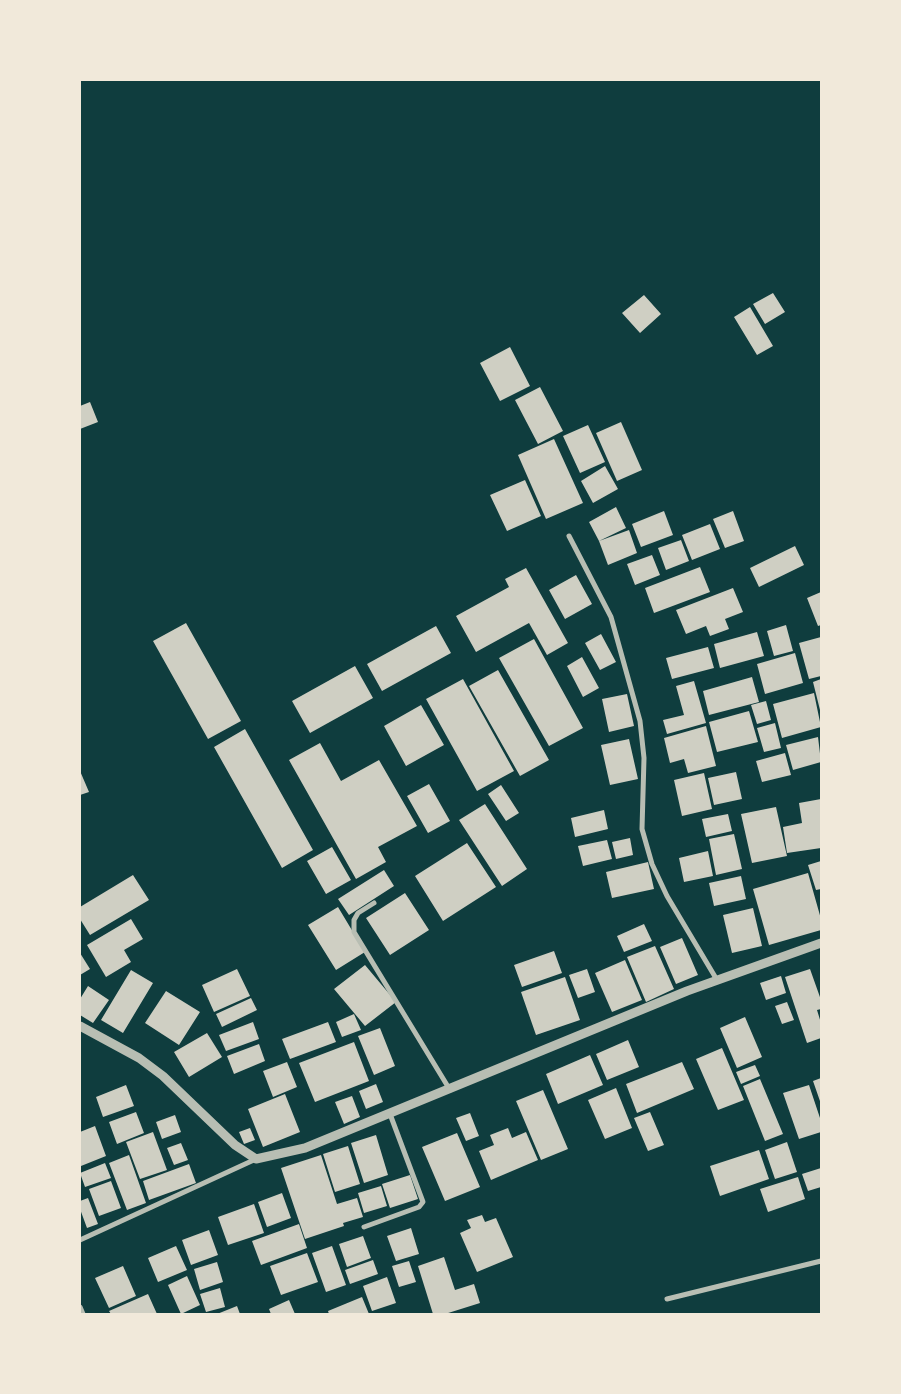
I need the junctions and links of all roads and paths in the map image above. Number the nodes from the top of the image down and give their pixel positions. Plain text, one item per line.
1 (569, 536) dead end
2 (374, 903) dead end
3 (821, 943) edge
4 (717, 980) junction
5 (80, 1026) edge
6 (450, 1090) junction
7 (390, 1114) junction
8 (256, 1159) junction
9 (364, 1227) dead end
10 (80, 1240) edge
11 (821, 1261) edge
12 (667, 1299) dead end
13 (80, 1307) edge
14 (83, 1314) edge

1 - 4 street
2 - 6 street
3 - 4 street
4 - 6 street
5 - 8 street
6 - 7 street
7 - 8 street
7 - 9 street
8 - 10 street
11 - 12 street
13 - 14 street

